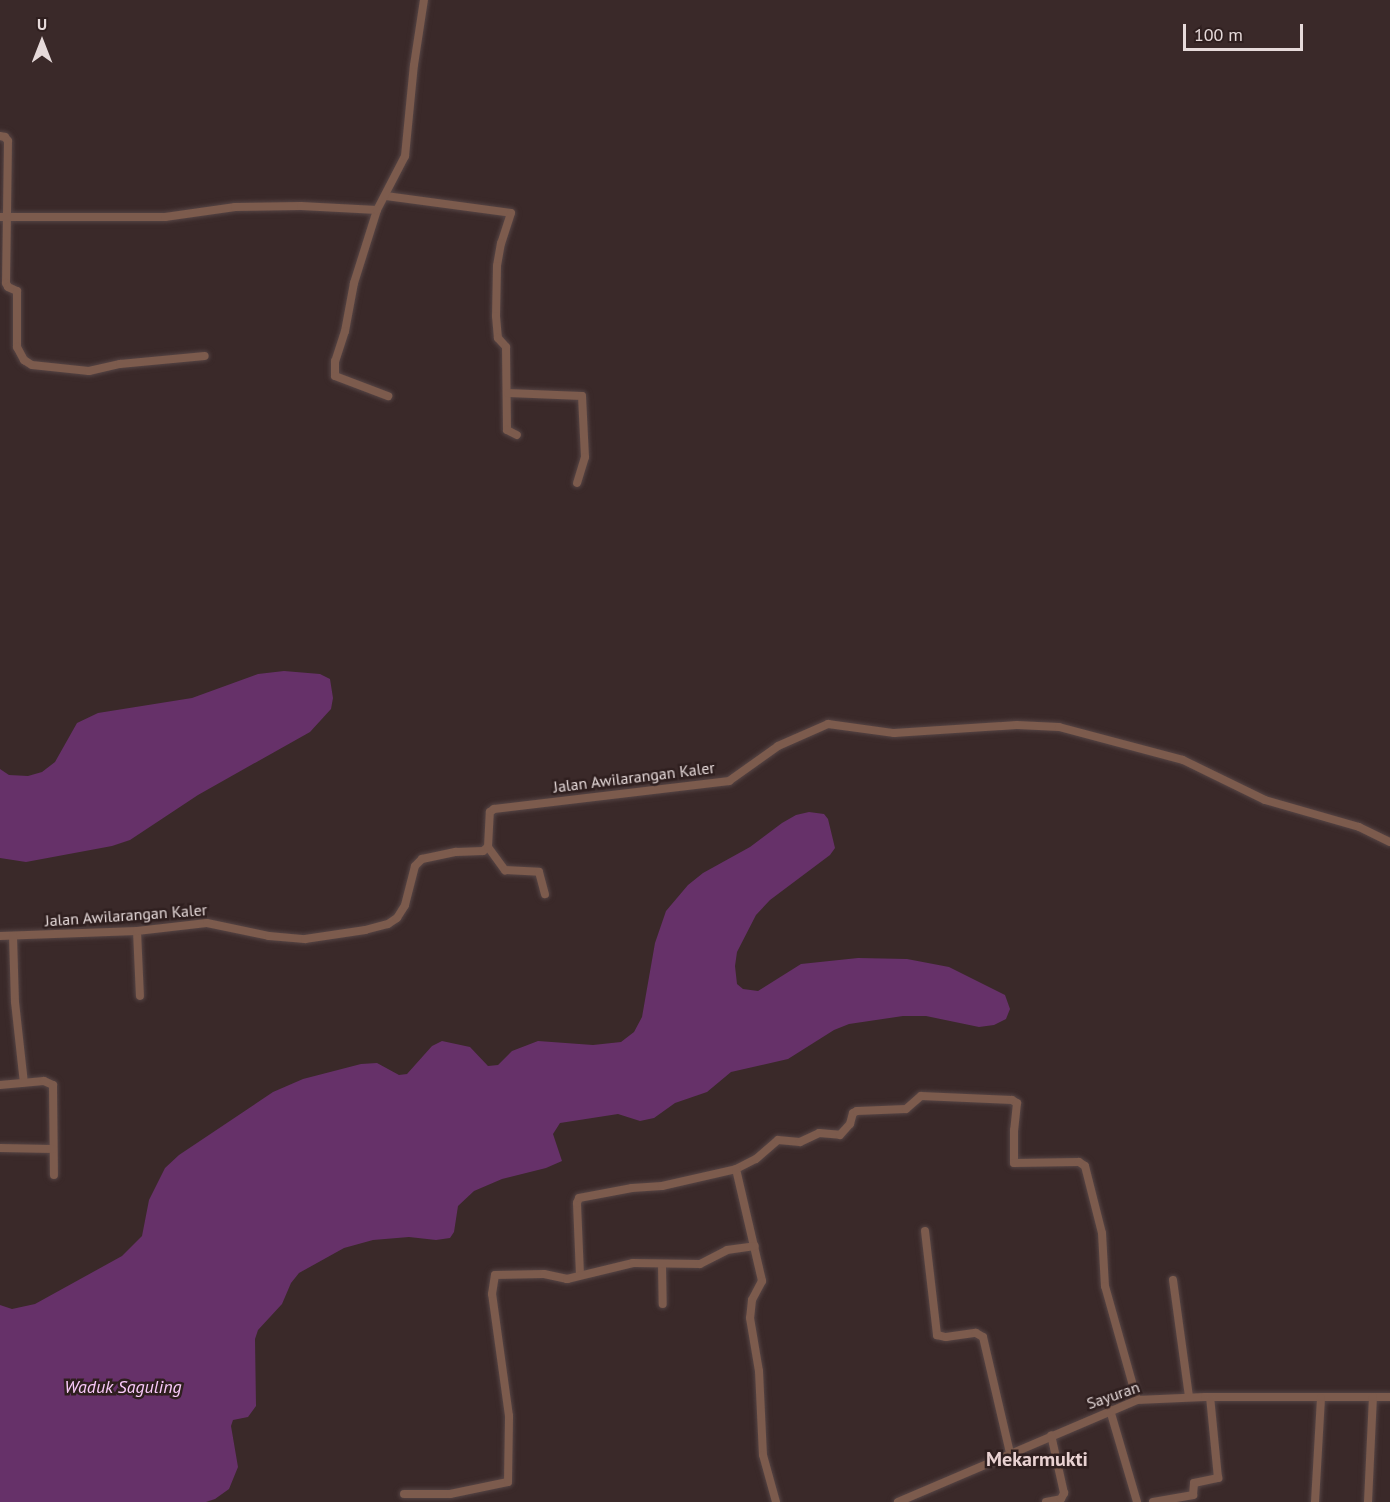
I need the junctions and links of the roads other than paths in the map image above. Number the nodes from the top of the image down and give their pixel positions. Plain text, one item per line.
1 (424, 0) edge
2 (0, 136) edge
3 (386, 196) junction
4 (377, 210) junction
5 (4, 217) edge
6 (205, 356) dead end
7 (508, 393) junction
8 (388, 396) dead end
9 (517, 435) dead end
10 (577, 483) dead end
11 (1390, 842) edge
12 (488, 848) junction
13 (545, 894) dead end
14 (137, 931) junction
15 (0, 936) edge
16 (13, 936) junction
17 (140, 996) dead end
18 (24, 1083) junction
19 (0, 1085) edge
20 (0, 1148) edge
21 (53, 1149) junction
22 (736, 1169) junction
23 (54, 1175) dead end
24 (925, 1231) dead end
25 (755, 1246) junction
26 (662, 1265) junction
27 (580, 1275) junction
28 (1173, 1280) dead end
29 (663, 1304) dead end
30 (1189, 1397) junction
31 (1210, 1397) junction
32 (1373, 1397) junction
33 (1390, 1397) edge
34 (1321, 1398) junction
35 (1137, 1400) junction
36 (1110, 1410) junction
37 (1051, 1435) junction
38 (1011, 1453) junction
39 (404, 1494) dead end
40 (776, 1502) edge
41 (898, 1502) edge
42 (1046, 1502) edge
43 (1137, 1502) edge
44 (1153, 1502) edge
45 (1315, 1502) edge
46 (1368, 1502) edge

1 - 3 street
2 - 5 street
3 - 4 street
3 - 7 street
4 - 5 street
4 - 8 street
5 - 6 street
7 - 9 street
7 - 10 street
11 - 12 street, Jalan Awilarangan Kaler
12 - 13 street
12 - 14 street, Jalan Awilarangan Kaler
14 - 16 street, Jalan Awilarangan Kaler
14 - 17 street
15 - 16 street, Jalan Awilarangan Kaler
16 - 18 street
18 - 19 street
18 - 21 street
20 - 21 street
21 - 23 street
22 - 25 street
22 - 27 street
22 - 35 street
24 - 38 street
25 - 26 street
25 - 40 street
26 - 27 street
26 - 29 street
27 - 39 street
28 - 30 street
30 - 31 street, Sayuran
30 - 35 street, Sayuran
31 - 34 street, Sayuran
31 - 44 street
32 - 33 street, Sayuran
32 - 34 street, Sayuran
32 - 46 street
34 - 45 street
35 - 36 street, Sayuran
36 - 37 street, Sayuran
36 - 43 street
37 - 38 street, Sayuran
37 - 42 street
38 - 41 street, Sayuran

